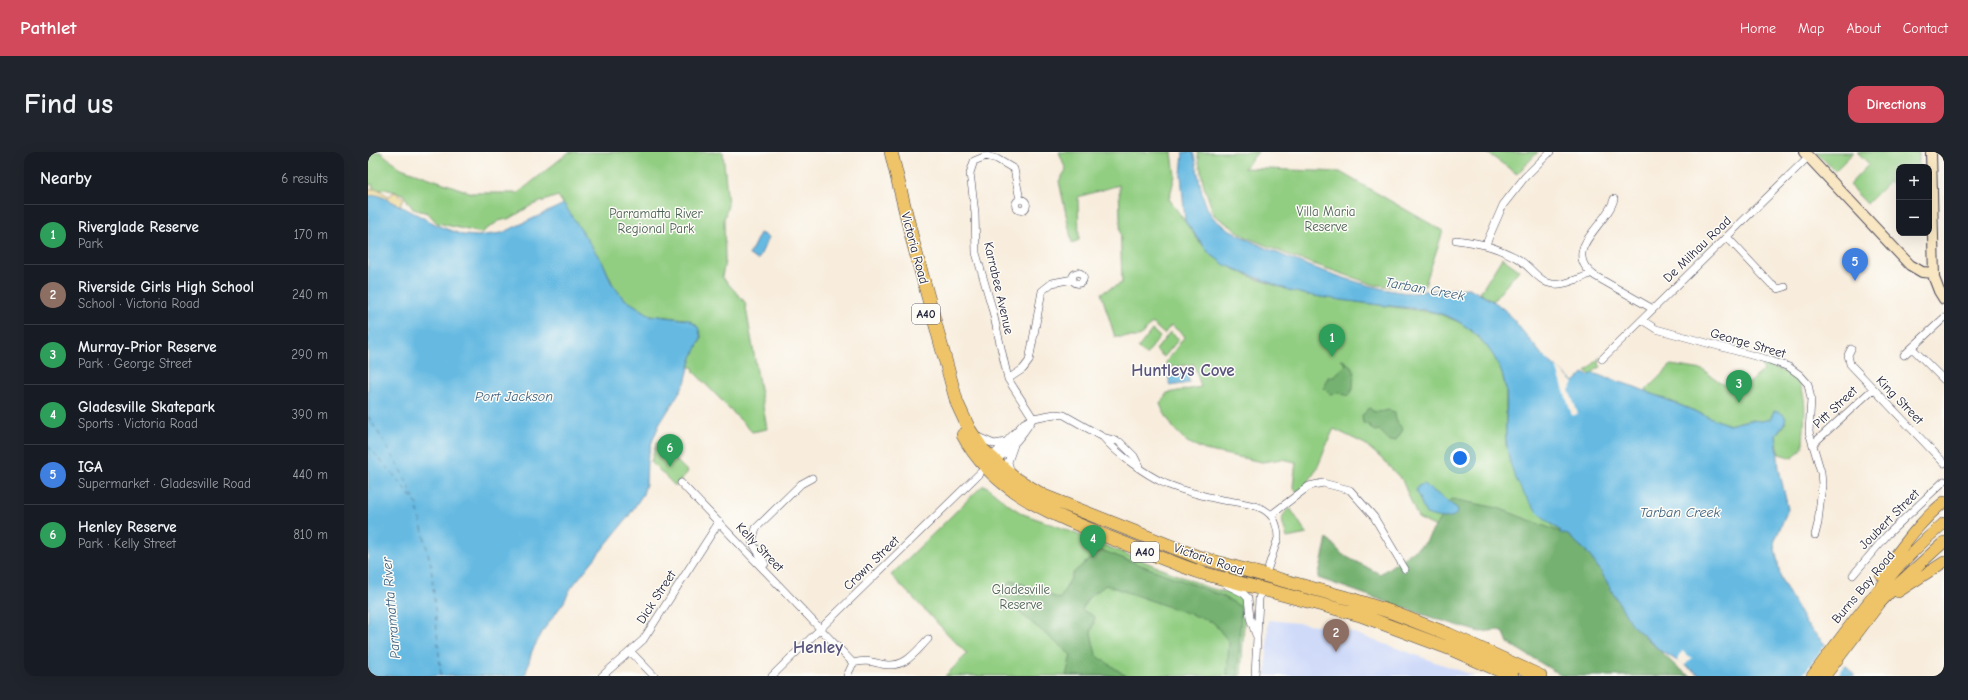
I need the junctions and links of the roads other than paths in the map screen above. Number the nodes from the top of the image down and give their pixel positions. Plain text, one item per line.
1 (884, 152) edge
2 (891, 152) edge
3 (1550, 152) edge
4 (1931, 152) edge
5 (1805, 153) edge
6 (1614, 199) dead end
7 (1020, 200) dead end
8 (1727, 237) junction
9 (1456, 240) dead end
10 (1486, 244) junction
11 (1934, 273) junction
12 (1590, 274) junction
13 (1073, 279) dead end
14 (1785, 287) dead end
15 (1944, 299) edge
16 (1653, 309) junction
17 (1944, 318) edge
18 (1642, 320) junction
19 (1912, 348) junction
20 (1851, 349) dead end
21 (1904, 355) dead end
22 (1602, 359) dead end
23 (1008, 379) junction
24 (1944, 380) edge
25 (1873, 389) junction
26 (1033, 418) junction
27 (969, 429) junction
28 (1006, 441) junction
29 (1015, 441) junction
30 (1813, 444) junction
31 (991, 462) junction
32 (1944, 463) edge
33 (812, 478) dead end
34 (1944, 482) edge
35 (681, 483) dead end
36 (1025, 485) junction
37 (1944, 502) edge
38 (1271, 515) junction
39 (719, 522) junction
40 (1944, 523) edge
41 (1815, 535) dead end
42 (1944, 542) edge
43 (1944, 562) edge
44 (1405, 569) dead end
45 (1202, 573) junction
46 (1852, 575) dead end
47 (774, 580) junction
48 (1263, 583) junction
49 (1859, 622) junction
50 (821, 628) junction
51 (928, 639) dead end
52 (1257, 639) junction
53 (631, 652) junction
54 (1504, 659) junction
55 (853, 663) junction
56 (602, 676) edge
57 (654, 676) edge
58 (772, 676) edge
59 (847, 676) edge
60 (1255, 676) edge
61 (1512, 676) edge
62 (1534, 676) edge
63 (1540, 676) edge
64 (1812, 676) edge
65 (1825, 676) edge

1 - 31 highway, Victoria Road / A40
2 - 27 highway, Victoria Road / A40
3 - 10 street
4 - 11 street
5 - 8 street, De Milhau Road
5 - 11 street
6 - 12 street
7 - 23 street, Karrabee Avenue
8 - 14 street
8 - 16 street, De Milhau Road
9 - 10 street
10 - 12 street
11 - 15 street
12 - 16 street
13 - 23 street
16 - 18 street, De Milhau Road
17 - 19 street
18 - 22 street, De Milhau Road
18 - 30 street, George Street
19 - 21 street
19 - 24 street
20 - 25 street, King Street
23 - 26 street, Karrabee Avenue
25 - 30 street, Pitt Street
25 - 32 street, King Street
26 - 28 street
26 - 29 street
26 - 38 street
27 - 28 street
27 - 31 highway, Victoria Road / A40
28 - 31 street
29 - 31 street
29 - 36 street
30 - 41 street, George Street
31 - 36 highway, Victoria Road / A40
31 - 45 highway, Victoria Road / A40
31 - 50 street, Crown Street
33 - 47 street
34 - 46 street, Joubert Street
35 - 39 street, Kelly Street
36 - 48 highway, Victoria Road / A40
37 - 49 main road
38 - 44 street
38 - 48 street
39 - 47 street, Kelly Street
39 - 53 street, Dick Street
40 - 49 main road, Burns Bay Road
42 - 49 main road, Burns Bay Road
43 - 49 main road
45 - 48 highway, Victoria Road / A40
45 - 52 street
47 - 50 street, Kelly Street
48 - 52 street
48 - 54 highway, Victoria Road / A40
48 - 61 highway, Victoria Road / A40
49 - 64 main road, Burns Bay Road
49 - 65 main road, Burns Bay Road
50 - 55 street, Kelly Street
50 - 58 street, Crown Street
51 - 55 street
52 - 60 street
53 - 56 street, Dick Street
53 - 57 street
54 - 62 main road
54 - 63 highway, Victoria Road / A40
55 - 59 street

